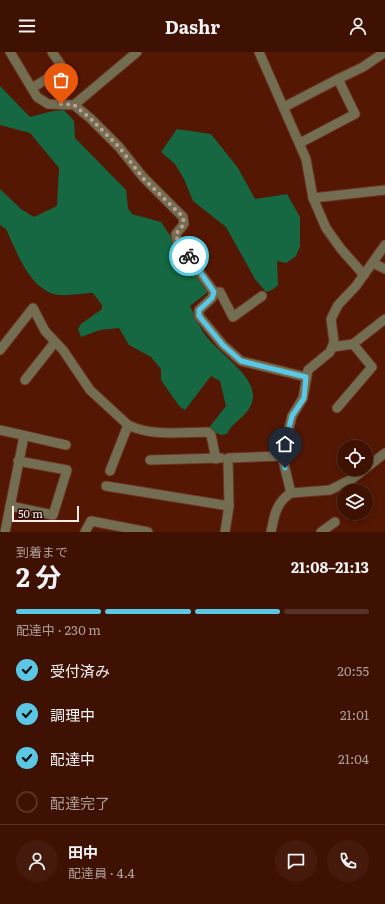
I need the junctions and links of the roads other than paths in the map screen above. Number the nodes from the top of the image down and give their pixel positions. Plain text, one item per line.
1 (10, 52) edge
2 (52, 52) edge
3 (138, 52) edge
4 (260, 52) edge
5 (385, 52) edge
6 (338, 78) junction
7 (32, 88) junction
8 (74, 105) junction
9 (284, 107) junction
10 (300, 143) junction
11 (385, 190) edge
12 (313, 198) junction
13 (385, 245) edge
14 (373, 263) junction
15 (385, 269) edge
16 (364, 275) junction
17 (214, 292) junction
18 (262, 296) dead end
19 (385, 319) edge
20 (55, 342) junction
21 (353, 344) junction
22 (333, 348) junction
23 (0, 350) edge
24 (306, 377) junction
25 (26, 380) dead end
26 (337, 408) dead end
27 (128, 425) junction
28 (0, 430) edge
29 (24, 436) junction
30 (66, 445) dead end
31 (385, 453) edge
32 (282, 456) junction
33 (216, 458) junction
34 (228, 458) junction
35 (150, 460) dead end
36 (18, 461) junction
37 (373, 463) edge
38 (110, 471) dead end
39 (356, 476) edge
40 (106, 486) dead end
41 (291, 493) junction
42 (10, 506) junction
43 (229, 506) junction
44 (335, 522) dead end
45 (5, 532) edge
46 (85, 532) edge
47 (148, 532) edge
48 (225, 532) edge
49 (271, 532) edge
50 (321, 532) edge

1 - 7 street
2 - 7 street
3 - 8 street
4 - 9 street
5 - 6 street
6 - 9 street
6 - 10 street
7 - 8 street
8 - 17 street
9 - 10 street
10 - 12 street
11 - 12 street
12 - 16 street
13 - 14 street
14 - 15 street
14 - 16 street
16 - 22 street
17 - 18 street
17 - 24 street
19 - 21 street
20 - 23 street
20 - 25 street
20 - 27 street
21 - 22 street
21 - 26 street
22 - 24 street
24 - 32 street
27 - 33 street
27 - 38 street
28 - 29 street
29 - 30 street
29 - 36 street
31 - 37 street
32 - 34 street
32 - 41 street
33 - 34 street
33 - 35 street
34 - 43 street
36 - 42 street
36 - 42 street
39 - 41 street
40 - 43 street
41 - 49 street
42 - 45 street
43 - 48 street
44 - 50 street
46 - 47 street

